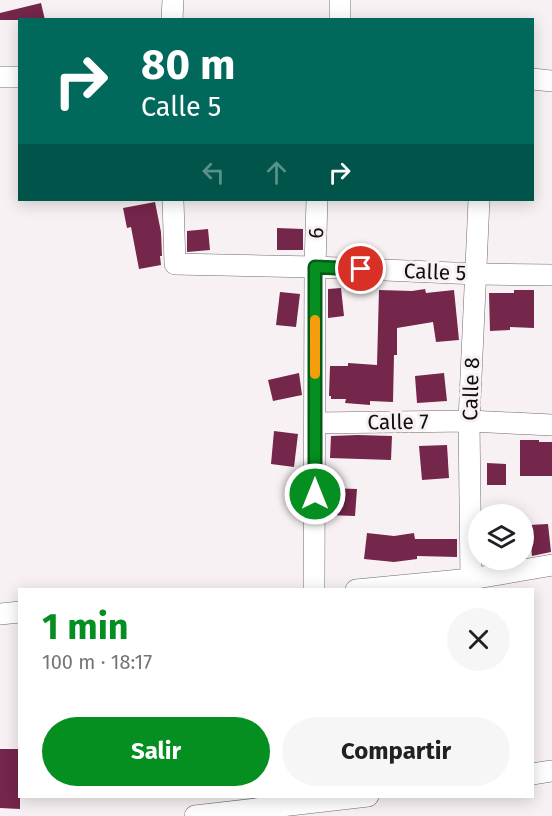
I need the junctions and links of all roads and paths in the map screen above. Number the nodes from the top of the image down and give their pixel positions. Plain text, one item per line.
1 (173, 0) edge
2 (340, 0) edge
3 (172, 18) edge
4 (340, 18) edge
5 (0, 77) edge
6 (18, 77) edge
7 (534, 80) edge
8 (552, 81) edge
9 (173, 201) edge
10 (316, 201) edge
11 (479, 201) edge
12 (315, 267) junction
13 (477, 274) junction
14 (552, 274) edge
15 (469, 421) junction
16 (315, 423) junction
17 (552, 425) edge
18 (552, 565) edge
19 (471, 579) junction
20 (314, 588) edge
21 (377, 588) edge
22 (18, 612) edge
23 (0, 614) edge
24 (552, 771) edge
25 (534, 774) edge
26 (351, 798) edge
27 (195, 816) edge

1 - 3 street
2 - 4 street
5 - 6 street
7 - 8 street
9 - 12 street, Calle 5
10 - 12 street, 6
11 - 13 street, Calle 8
12 - 13 street, Calle 5
12 - 16 street, 6
13 - 14 street, Calle 5
13 - 15 street, Calle 8
15 - 16 street, Calle 7
15 - 17 street, Calle 7
15 - 19 street, Calle 8
16 - 20 street, 6
18 - 19 street
19 - 21 street
22 - 23 street
24 - 25 street
26 - 27 street

